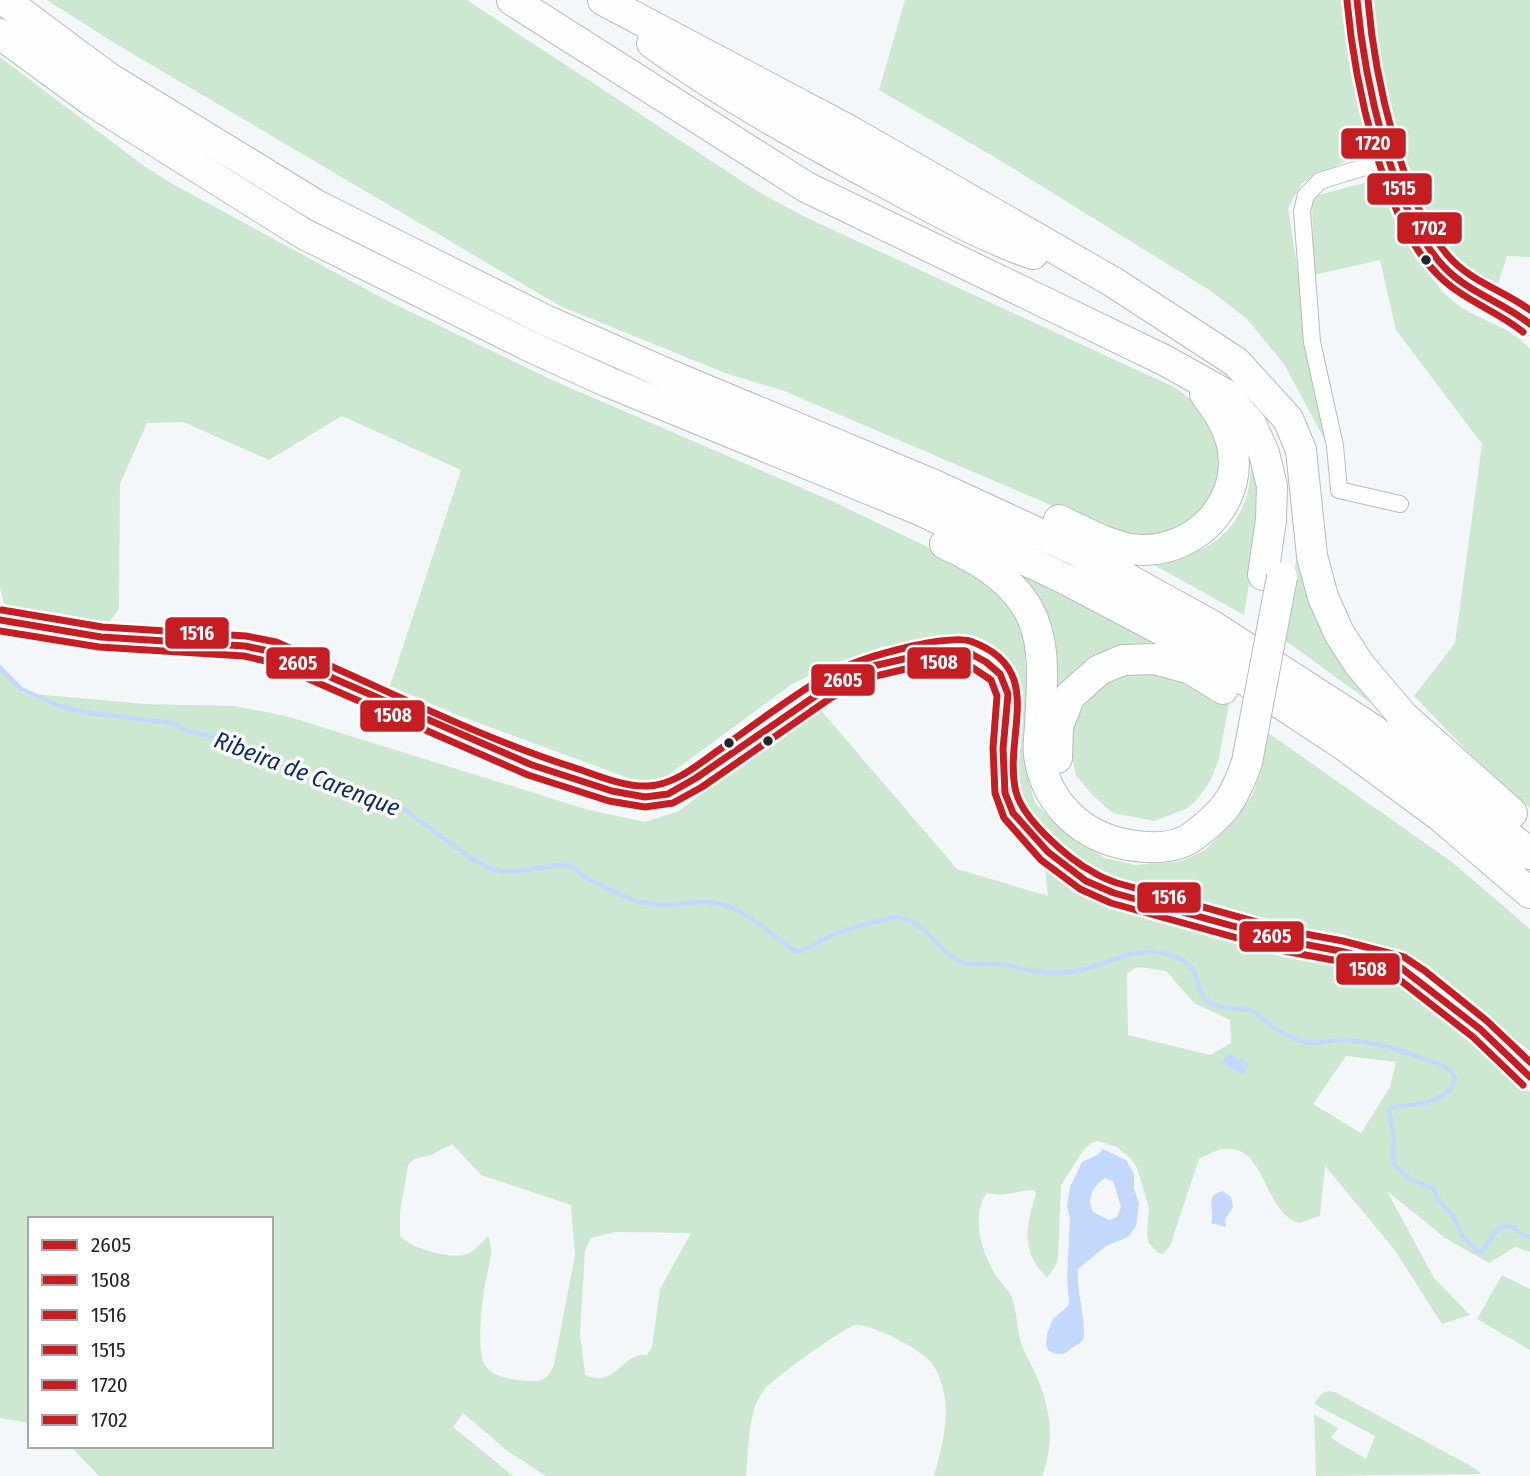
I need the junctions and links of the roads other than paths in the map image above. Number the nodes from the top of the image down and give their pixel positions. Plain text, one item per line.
1 (4, 0) edge
2 (512, 0) edge
3 (593, 0) edge
4 (603, 0) edge
5 (1357, 0) edge
6 (0, 34) edge
7 (1390, 159) junction
8 (1113, 282) junction
9 (1530, 324) edge
10 (1164, 360) junction
11 (1263, 390) junction
12 (786, 456) junction
13 (932, 484) junction
14 (1400, 504) dead end
15 (1272, 576) junction
16 (0, 620) edge
17 (1345, 746) junction
18 (1241, 758) junction
19 (1530, 830) edge
20 (1530, 854) edge
21 (1530, 893) edge
22 (1480, 1029) junction
23 (1530, 1065) edge
24 (1530, 1077) edge

1 - 13 highway
2 - 10 highway
3 - 8 highway
4 - 8 highway
5 - 7 main road
6 - 12 highway
7 - 9 main road
7 - 14 street
8 - 11 highway
10 - 13 highway
10 - 15 highway
11 - 15 highway
11 - 19 highway
12 - 17 highway
12 - 18 highway
13 - 20 highway
15 - 18 highway
16 - 22 main road
17 - 18 highway
17 - 21 highway
22 - 23 main road
22 - 24 main road

